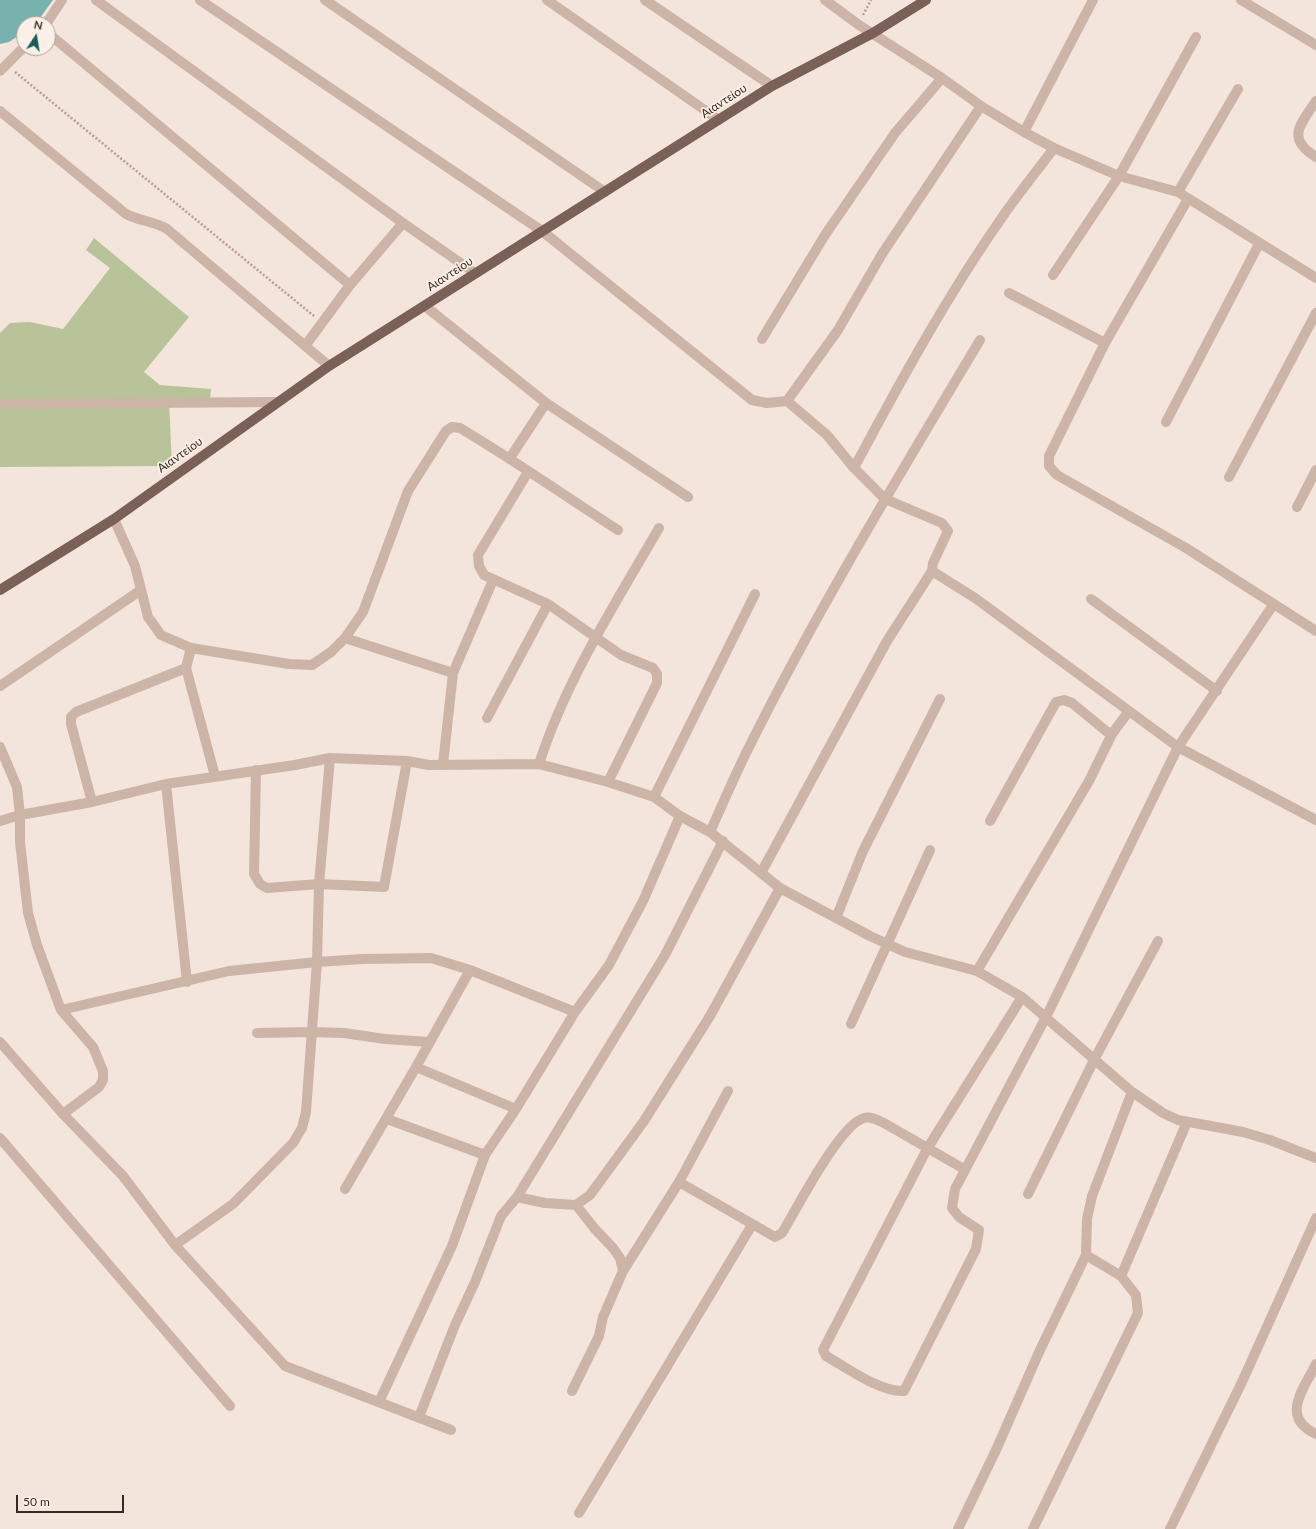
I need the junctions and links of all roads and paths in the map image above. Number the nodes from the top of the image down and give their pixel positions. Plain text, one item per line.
1 (62, 0) edge
2 (96, 0) edge
3 (200, 0) edge
4 (325, 0) edge
5 (547, 0) edge
6 (645, 0) edge
7 (826, 0) edge
8 (926, 0) edge
9 (1093, 0) edge
10 (1241, 0) edge
11 (51, 16) edge
12 (873, 33) junction
13 (1196, 37) dead end
14 (56, 40) edge
15 (1316, 45) edge
16 (16, 55) edge
17 (3, 68) edge
18 (942, 78) junction
19 (772, 86) junction
20 (1238, 89) dead end
21 (1316, 101) edge
22 (981, 106) junction
23 (0, 111) edge
24 (719, 120) junction
25 (1024, 132) junction
26 (1054, 148) junction
27 (1316, 157) edge
28 (1119, 176) junction
29 (605, 192) junction
30 (1178, 192) junction
31 (1188, 199) junction
32 (403, 223) junction
33 (542, 231) junction
34 (1259, 244) junction
35 (475, 273) junction
36 (1053, 275) dead end
37 (1316, 278) edge
38 (350, 285) junction
39 (1009, 293) dead end
40 (425, 306) junction
41 (1316, 313) edge
42 (322, 322) junction
43 (762, 339) dead end
44 (980, 340) dead end
45 (1106, 343) junction
46 (305, 346) junction
47 (329, 366) junction
48 (788, 401) junction
49 (277, 402) junction
50 (546, 403) junction
51 (0, 404) edge
52 (1166, 422) dead end
53 (510, 458) junction
54 (854, 468) junction
55 (1316, 470) edge
56 (528, 472) junction
57 (1228, 476) dead end
58 (688, 497) dead end
59 (885, 499) junction
60 (1297, 507) dead end
61 (114, 519) junction
62 (659, 528) dead end
63 (618, 530) dead end
64 (932, 571) junction
65 (493, 580) junction
66 (0, 590) edge
67 (141, 590) junction
68 (755, 594) dead end
69 (1092, 599) dead end
70 (548, 604) junction
71 (1273, 605) junction
72 (1316, 631) edge
73 (595, 637) junction
74 (345, 638) junction
75 (191, 648) junction
76 (186, 668) junction
77 (453, 674) junction
78 (0, 686) edge
79 (1217, 691) junction
80 (940, 699) dead end
81 (1129, 711) junction
82 (487, 718) dead end
83 (1112, 734) junction
84 (0, 747) edge
85 (1178, 747) junction
86 (330, 758) junction
87 (407, 762) junction
88 (443, 764) junction
89 (538, 764) junction
90 (256, 770) junction
91 (215, 776) junction
92 (608, 782) junction
93 (166, 784) junction
94 (654, 797) junction
95 (92, 802) junction
96 (20, 814) junction
97 (680, 816) junction
98 (1316, 820) edge
99 (0, 821) edge
100 (990, 821) dead end
101 (710, 832) junction
102 (723, 841) junction
103 (930, 850) dead end
104 (761, 873) junction
105 (319, 884) junction
106 (780, 888) junction
107 (836, 918) junction
108 (1158, 941) dead end
109 (887, 943) junction
110 (317, 962) junction
111 (470, 970) junction
112 (977, 971) junction
113 (187, 982) junction
114 (1022, 997) junction
115 (61, 1010) junction
116 (575, 1012) junction
117 (1046, 1017) junction
118 (851, 1024) dead end
119 (311, 1032) junction
120 (257, 1033) dead end
121 (0, 1042) edge
122 (430, 1042) junction
123 (1094, 1058) junction
124 (416, 1067) junction
125 (728, 1091) dead end
126 (1132, 1092) junction
127 (516, 1109) junction
128 (63, 1114) junction
129 (387, 1119) junction
130 (1187, 1122) junction
131 (0, 1138) edge
132 (927, 1149) junction
133 (485, 1155) junction
134 (1316, 1158) edge
135 (964, 1169) junction
136 (679, 1182) junction
137 (345, 1189) dead end
138 (1028, 1194) dead end
139 (517, 1197) junction
140 (576, 1205) junction
141 (1316, 1218) edge
142 (752, 1225) junction
143 (175, 1245) junction
144 (1086, 1255) junction
145 (623, 1271) junction
146 (1121, 1276) junction
147 (1316, 1364) edge
148 (572, 1391) dead end
149 (379, 1402) junction
150 (230, 1406) dead end
151 (419, 1417) junction
152 (451, 1430) dead end
153 (1316, 1434) edge
154 (579, 1513) dead end
155 (958, 1529) edge
156 (1033, 1529) edge
157 (1170, 1529) edge

1 - 11 street
2 - 32 street
3 - 33 street
4 - 29 street
5 - 24 street
6 - 19 street
7 - 12 street
8 - 12 main road, Αιαντείου
9 - 25 street
10 - 15 street
12 - 18 street
12 - 19 main road, Αιαντείου
13 - 28 street
14 - 38 street
16 - 17 street
17 - 42 path
18 - 22 street
18 - 43 street
19 - 24 main road, Αιαντείου
20 - 30 street
21 - 27 street
22 - 25 street
22 - 48 street
23 - 46 street
24 - 29 main road, Αιαντείου
25 - 26 street
26 - 28 street
26 - 54 street
28 - 30 street
28 - 36 street
29 - 33 main road, Αιαντείου
30 - 31 street
31 - 34 street
31 - 45 street
32 - 35 street
32 - 38 street
33 - 35 main road, Αιαντείου
33 - 48 street
34 - 37 street
34 - 52 street
35 - 40 main road, Αιαντείου
38 - 42 street
39 - 45 street
40 - 47 main road, Αιαντείου
40 - 50 street
41 - 57 street
42 - 46 street
44 - 59 street
45 - 71 street
46 - 47 street
47 - 49 main road, Αιαντείου
48 - 54 street
49 - 51 street
49 - 61 main road, Αιαντείου
50 - 53 street
50 - 58 street
53 - 56 street
53 - 74 street
54 - 59 street
55 - 60 street
56 - 63 street
56 - 65 street
59 - 64 street
59 - 101 street
61 - 66 main road, Αιαντείου
61 - 67 street
62 - 73 street
64 - 81 street
64 - 104 street
65 - 70 street
65 - 77 street
67 - 75 street
67 - 78 street
68 - 94 street
69 - 79 street
70 - 73 street
70 - 82 street
71 - 72 street
71 - 79 street
73 - 89 street
73 - 92 street
74 - 75 street
74 - 77 street
75 - 76 street
76 - 91 street
76 - 95 street
77 - 88 street
79 - 85 street
80 - 107 street
81 - 83 street
81 - 85 street
83 - 100 street
83 - 112 street
84 - 96 street
85 - 98 street
85 - 117 street
86 - 87 street
86 - 90 street
86 - 105 street
87 - 88 street
87 - 105 street
88 - 89 street
89 - 92 street
90 - 91 street
90 - 105 street
91 - 93 street
92 - 94 street
93 - 95 street
93 - 113 street
94 - 97 street
95 - 96 street
96 - 99 street
96 - 115 street
97 - 101 street
97 - 116 street
101 - 102 street
102 - 104 street
102 - 139 street
103 - 109 street
104 - 106 street
105 - 110 street
106 - 107 street
106 - 140 street
107 - 109 street
108 - 123 street
109 - 112 street
109 - 118 street
110 - 111 street
110 - 113 street
110 - 119 street
111 - 116 street
111 - 122 street
112 - 114 street
113 - 115 street
114 - 117 street
114 - 132 street
115 - 128 street
116 - 127 street
117 - 123 street
117 - 135 street
119 - 120 street
119 - 122 street
119 - 143 street
121 - 128 street
122 - 124 street
123 - 126 street
123 - 138 street
124 - 127 street
124 - 129 street
125 - 136 street
126 - 130 street
126 - 144 street
127 - 133 street
128 - 143 street
129 - 133 street
129 - 137 street
130 - 134 street
130 - 146 street
131 - 150 street
132 - 135 street
132 - 135 street
132 - 142 street
133 - 149 street
136 - 142 street
136 - 145 street
139 - 140 street
139 - 151 street
140 - 145 street
141 - 157 street
142 - 154 street
143 - 149 street
144 - 146 street
144 - 155 street
145 - 148 street
146 - 156 street
147 - 153 street
149 - 151 street
151 - 152 street

